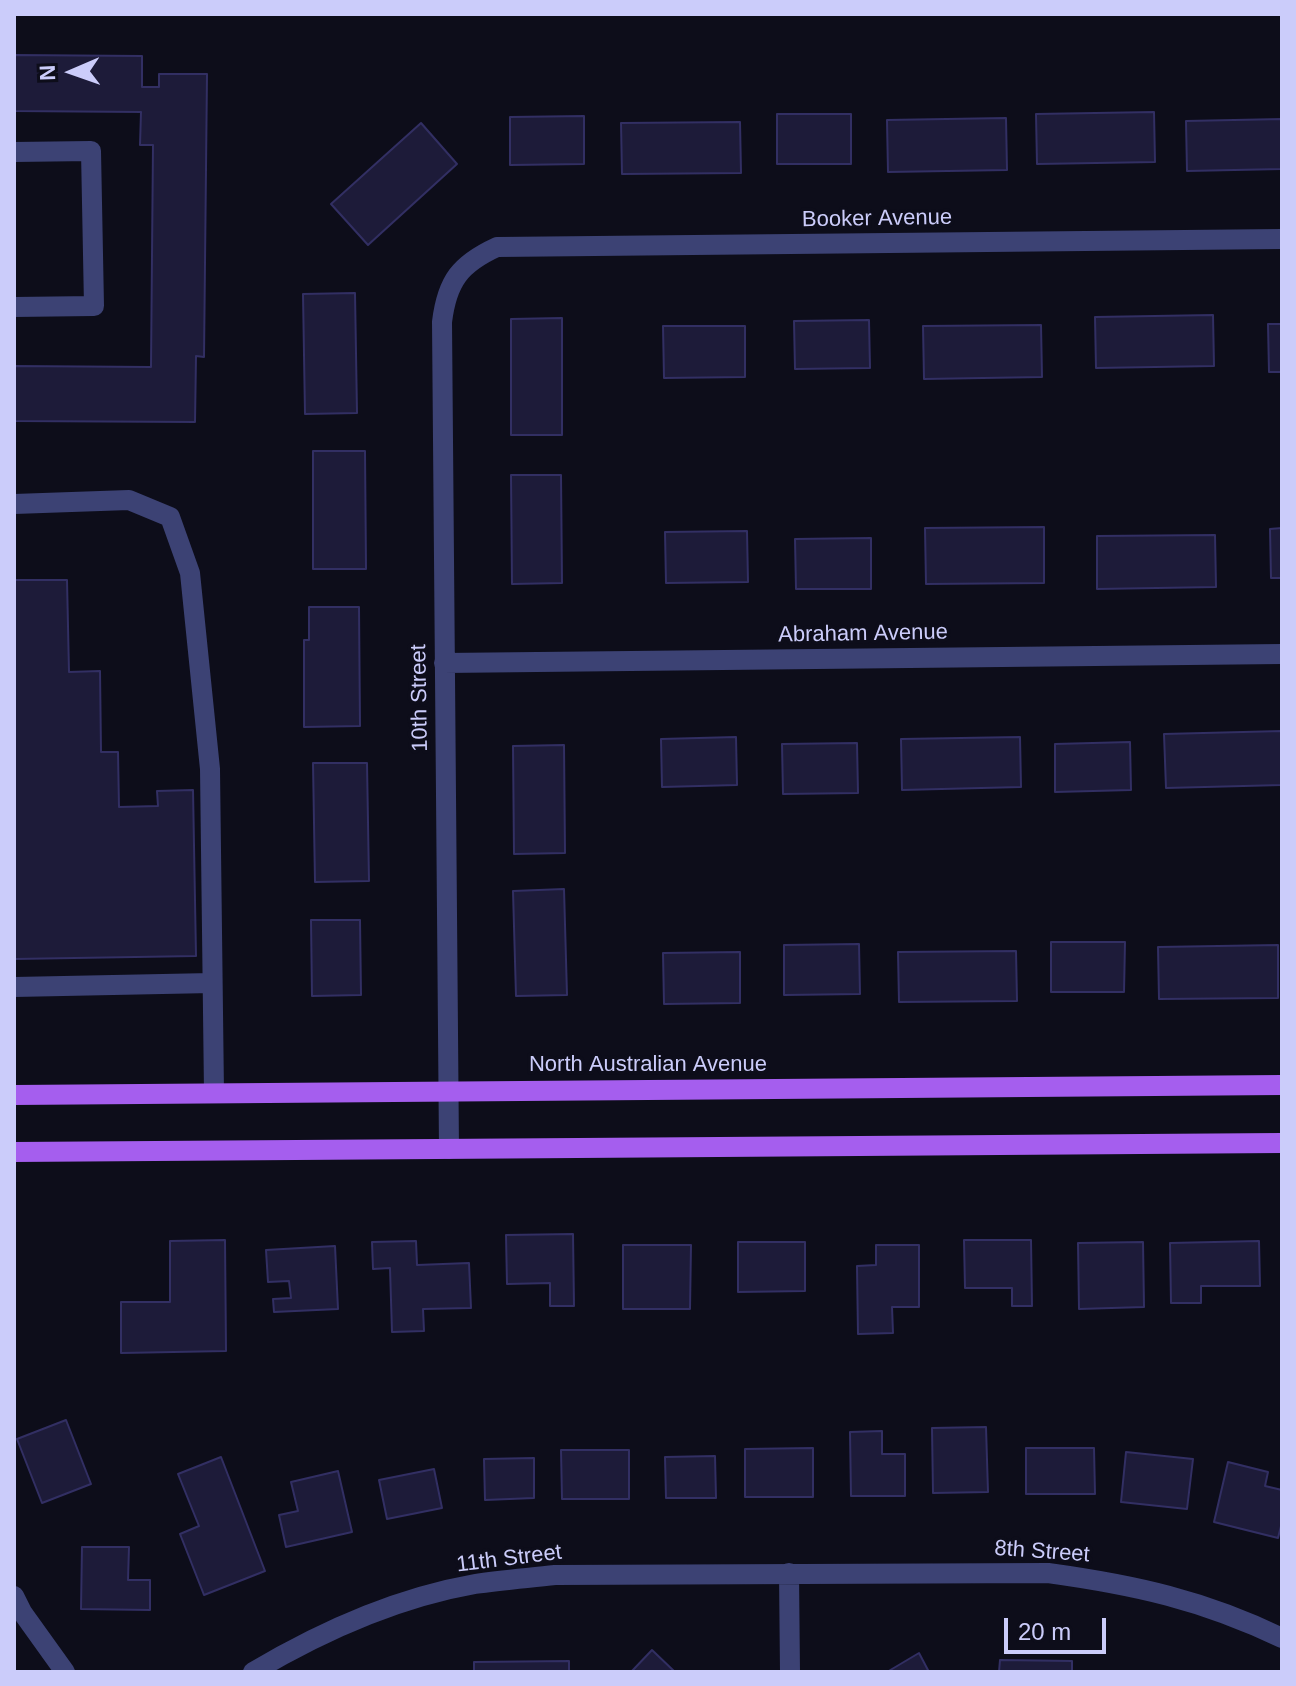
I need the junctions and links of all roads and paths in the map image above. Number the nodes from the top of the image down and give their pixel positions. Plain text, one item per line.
1 (14, 152) edge
2 (1282, 239) edge
3 (475, 257) joint
4 (14, 307) edge
5 (14, 504) edge
6 (1282, 654) edge
7 (444, 663) junction
8 (212, 983) junction
9 (14, 987) edge
10 (1282, 1085) edge
11 (449, 1090) junction
12 (214, 1093) junction
13 (14, 1095) edge
14 (1282, 1143) edge
15 (449, 1149) junction
16 (14, 1152) edge
17 (789, 1573) junction
18 (14, 1596) edge
19 (1282, 1638) edge
20 (65, 1672) edge
21 (253, 1672) edge
22 (790, 1672) edge

1 - 4 street
2 - 3 street, Booker Avenue
3 - 7 street, 10th Street
5 - 8 street
6 - 7 street, Abraham Avenue
7 - 11 street, 10th Street
8 - 9 street
8 - 12 street
10 - 11 main road, North Australian Avenue
11 - 12 main road, North Australian Avenue
11 - 15 street, 10th Street
12 - 13 main road, North Australian Avenue
14 - 15 main road
15 - 16 main road
17 - 19 street, 8th Street
17 - 21 street, 11th Street
17 - 22 street
18 - 20 street

